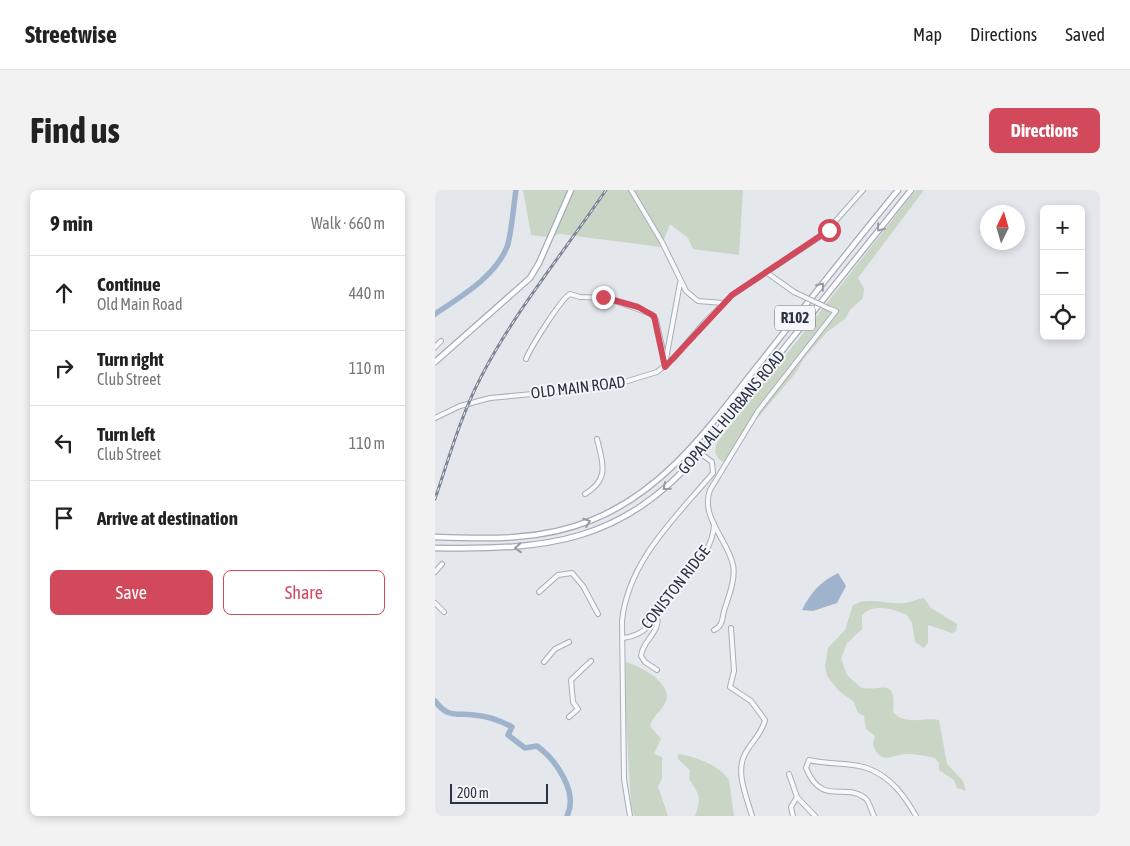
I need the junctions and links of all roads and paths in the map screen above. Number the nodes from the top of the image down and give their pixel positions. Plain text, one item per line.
1 (571, 190) edge
2 (631, 190) edge
3 (863, 190) edge
4 (898, 190) edge
5 (911, 190) edge
6 (766, 272) junction
7 (680, 283) junction
8 (723, 303) junction
9 (441, 341) dead end
10 (435, 347) edge
11 (526, 359) dead end
12 (665, 360) junction
13 (435, 362) edge
14 (665, 367) junction
15 (435, 418) edge
16 (597, 439) dead end
17 (696, 442) junction
18 (700, 453) junction
19 (684, 457) junction
20 (585, 494) dead end
21 (714, 524) junction
22 (719, 532) junction
23 (713, 534) junction
24 (435, 537) edge
25 (435, 548) edge
26 (442, 564) dead end
27 (435, 572) edge
28 (539, 592) dead end
29 (435, 603) edge
30 (444, 612) dead end
31 (598, 614) dead end
32 (657, 615) junction
33 (731, 628) dead end
34 (714, 630) dead end
35 (623, 638) junction
36 (569, 642) dead end
37 (591, 661) dead end
38 (544, 662) dead end
39 (657, 670) dead end
40 (569, 718) dead end
41 (789, 774) dead end
42 (797, 797) junction
43 (630, 816) edge
44 (752, 816) edge
45 (793, 816) edge
46 (815, 816) edge
47 (874, 816) edge
48 (916, 816) edge

1 - 13 main road
2 - 7 street
3 - 6 street, OLD MAIN ROAD
17 -> 4 main road, GOPALALL HURBANS ROAD / R102
5 -> 18 main road, GOPALALL HURBANS ROAD / R102
6 - 8 street, OLD MAIN ROAD
6 - 21 street, bridge
7 - 8 street
7 - 12 street
8 - 14 street, OLD MAIN ROAD
9 - 10 street
11 - 12 street
12 - 14 street
14 - 15 street, OLD MAIN ROAD
16 - 20 street
17 - 18 main road
17 - 19 main road, GOPALALL HURBANS ROAD / R102
18 - 19 main road
18 -> 25 main road, GOPALALL HURBANS ROAD / R102
18 - 35 street
24 -> 19 main road, GOPALALL HURBANS ROAD / R102
21 - 22 street
21 - 23 street, CONISTON RIDGE
22 - 23 street
22 - 34 street
23 - 32 street, CONISTON RIDGE
26 - 27 street
28 - 31 street
29 - 30 street
32 - 35 street, CONISTON RIDGE
32 - 39 street
33 - 44 street
35 - 43 street
36 - 38 street
37 - 40 street
41 - 42 street
42 - 45 street
42 - 46 street
47 - 48 street

